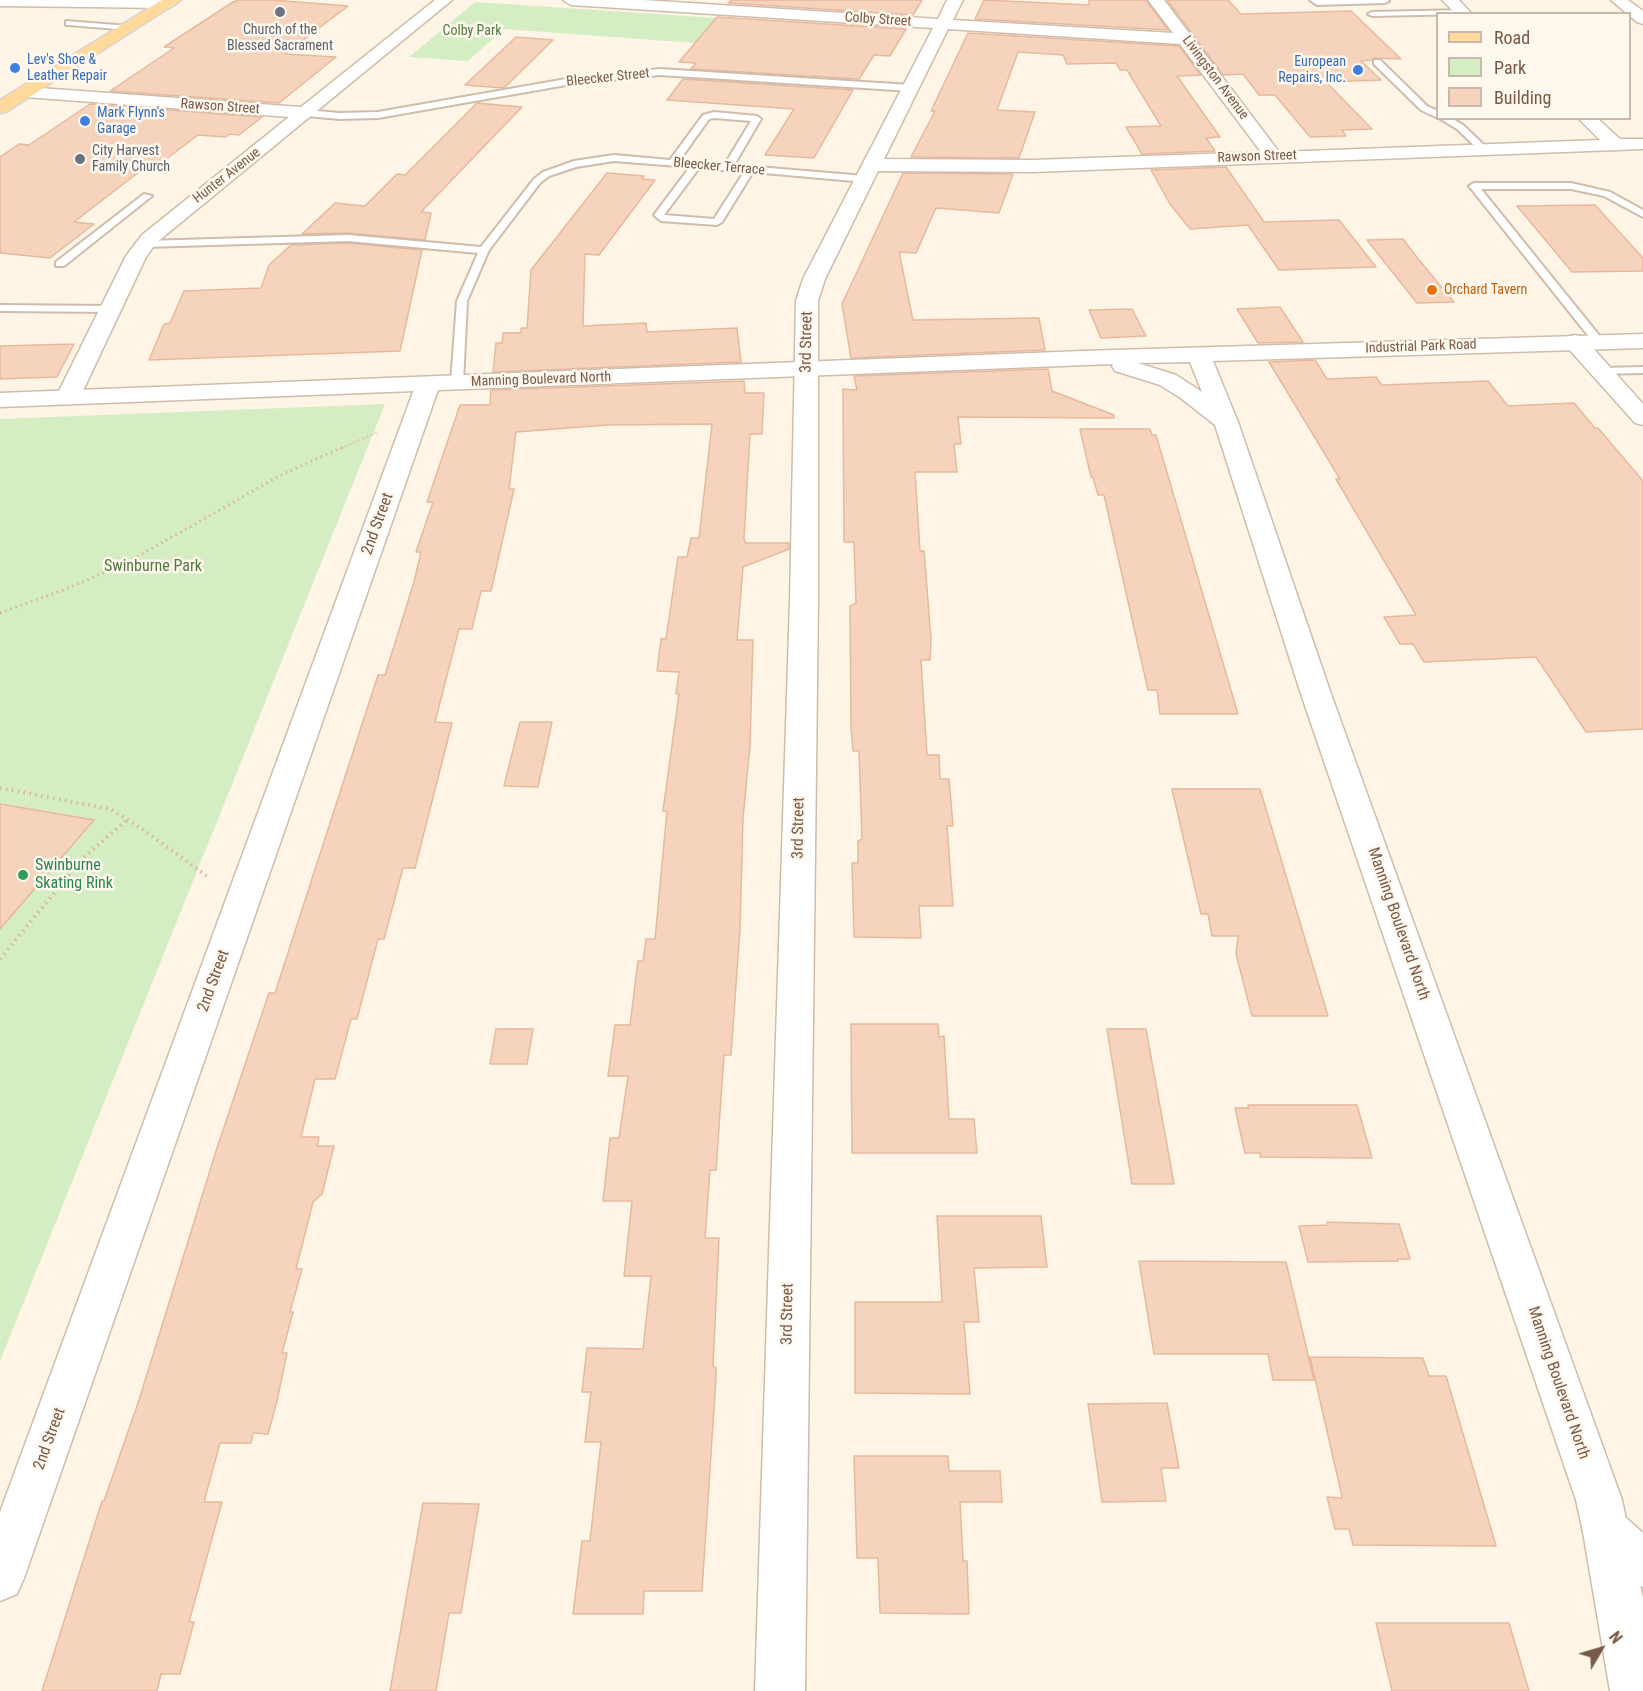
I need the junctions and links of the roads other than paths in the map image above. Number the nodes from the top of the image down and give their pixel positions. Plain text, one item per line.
1 (444, 0) edge
2 (571, 0) edge
3 (955, 0) edge
4 (1156, 0) edge
5 (1314, 0) edge
6 (1450, 0) edge
7 (1619, 0) edge
8 (0, 1) edge
9 (50, 1) edge
10 (171, 1) edge
11 (1385, 1) edge
12 (694, 4) edge
13 (1463, 12) edge
14 (1436, 13) edge
15 (1372, 14) dead end
16 (1643, 19) edge
17 (69, 23) dead end
18 (943, 24) junction
19 (129, 27) junction
20 (1185, 39) junction
21 (1377, 62) dead end
22 (911, 88) junction
23 (26, 92) junction
24 (0, 108) edge
25 (306, 113) junction
26 (1436, 114) edge
27 (1447, 120) edge
28 (1588, 120) edge
29 (1643, 144) edge
30 (1616, 145) junction
31 (1483, 149) junction
32 (1273, 156) junction
33 (672, 163) junction
34 (696, 165) junction
35 (728, 167) junction
36 (750, 169) junction
37 (868, 172) junction
38 (147, 196) dead end
39 (1643, 214) edge
40 (145, 244) junction
41 (484, 249) junction
42 (60, 264) dead end
43 (0, 308) edge
44 (111, 309) junction
45 (1598, 341) junction
46 (1643, 341) edge
47 (1575, 342) junction
48 (1199, 355) junction
49 (1083, 358) junction
50 (806, 370) junction
51 (1643, 370) edge
52 (1601, 371) junction
53 (442, 384) junction
54 (68, 397) junction
55 (0, 400) edge
56 (1643, 418) edge
57 (1226, 422) junction
58 (1607, 1532) junction
59 (1643, 1564) edge
60 (0, 1578) edge
61 (780, 1691) edge
62 (1635, 1691) edge

1 - 25 street, Hunter Avenue
2 - 12 street, Colby Street
3 - 18 street, 3rd Street
4 - 20 street, Livingston Avenue
5 - 11 lane
6 - 13 street
7 - 16 street
8 - 9 street
9 - 10 street
10 - 19 main road
12 - 18 street, Colby Street
14 - 15 lane
17 - 19 lane
18 - 20 street, Colby Street
18 - 22 street, 3rd Street
19 - 23 main road
20 - 32 street, Livingston Avenue
21 - 26 lane
22 - 25 lane, Bleecker Street
22 - 37 street, 3rd Street
23 - 24 main road
23 - 25 street, Rawson Street
25 - 40 street, Hunter Avenue
27 - 31 lane
28 - 30 street
29 - 30 street, Rawson Street
30 - 31 street, Rawson Street
31 - 32 street, Rawson Street
32 - 37 street, Rawson Street
33 - 34 lane, Bleecker Terrace
33 - 35 lane
33 - 41 lane, Bleecker Terrace
34 - 35 lane, Bleecker Terrace
34 - 36 lane
35 - 36 lane, Bleecker Terrace
36 - 37 lane, Bleecker Terrace
37 - 50 street, 3rd Street
38 - 42 lane
39 - 45 lane
40 - 41 lane
40 - 44 street, Hunter Avenue
41 - 53 lane, Bleecker Terrace
43 - 44 lane
44 - 54 street, Hunter Avenue
45 - 46 street, Industrial Park Road
45 - 47 street, Industrial Park Road
47 - 48 street, Industrial Park Road
47 - 52 street
48 - 49 street, Manning Boulevard North
48 - 57 street
49 - 50 street, Manning Boulevard North
49 - 57 street, Manning Boulevard North
50 - 53 street, Manning Boulevard North
50 - 61 street, 3rd Street
51 - 52 lane
52 - 56 street
53 - 54 street, Manning Boulevard North
53 - 60 street, 2nd Street
54 - 55 street, Manning Boulevard North
57 - 58 street, Manning Boulevard North
58 - 59 street
58 - 62 street

